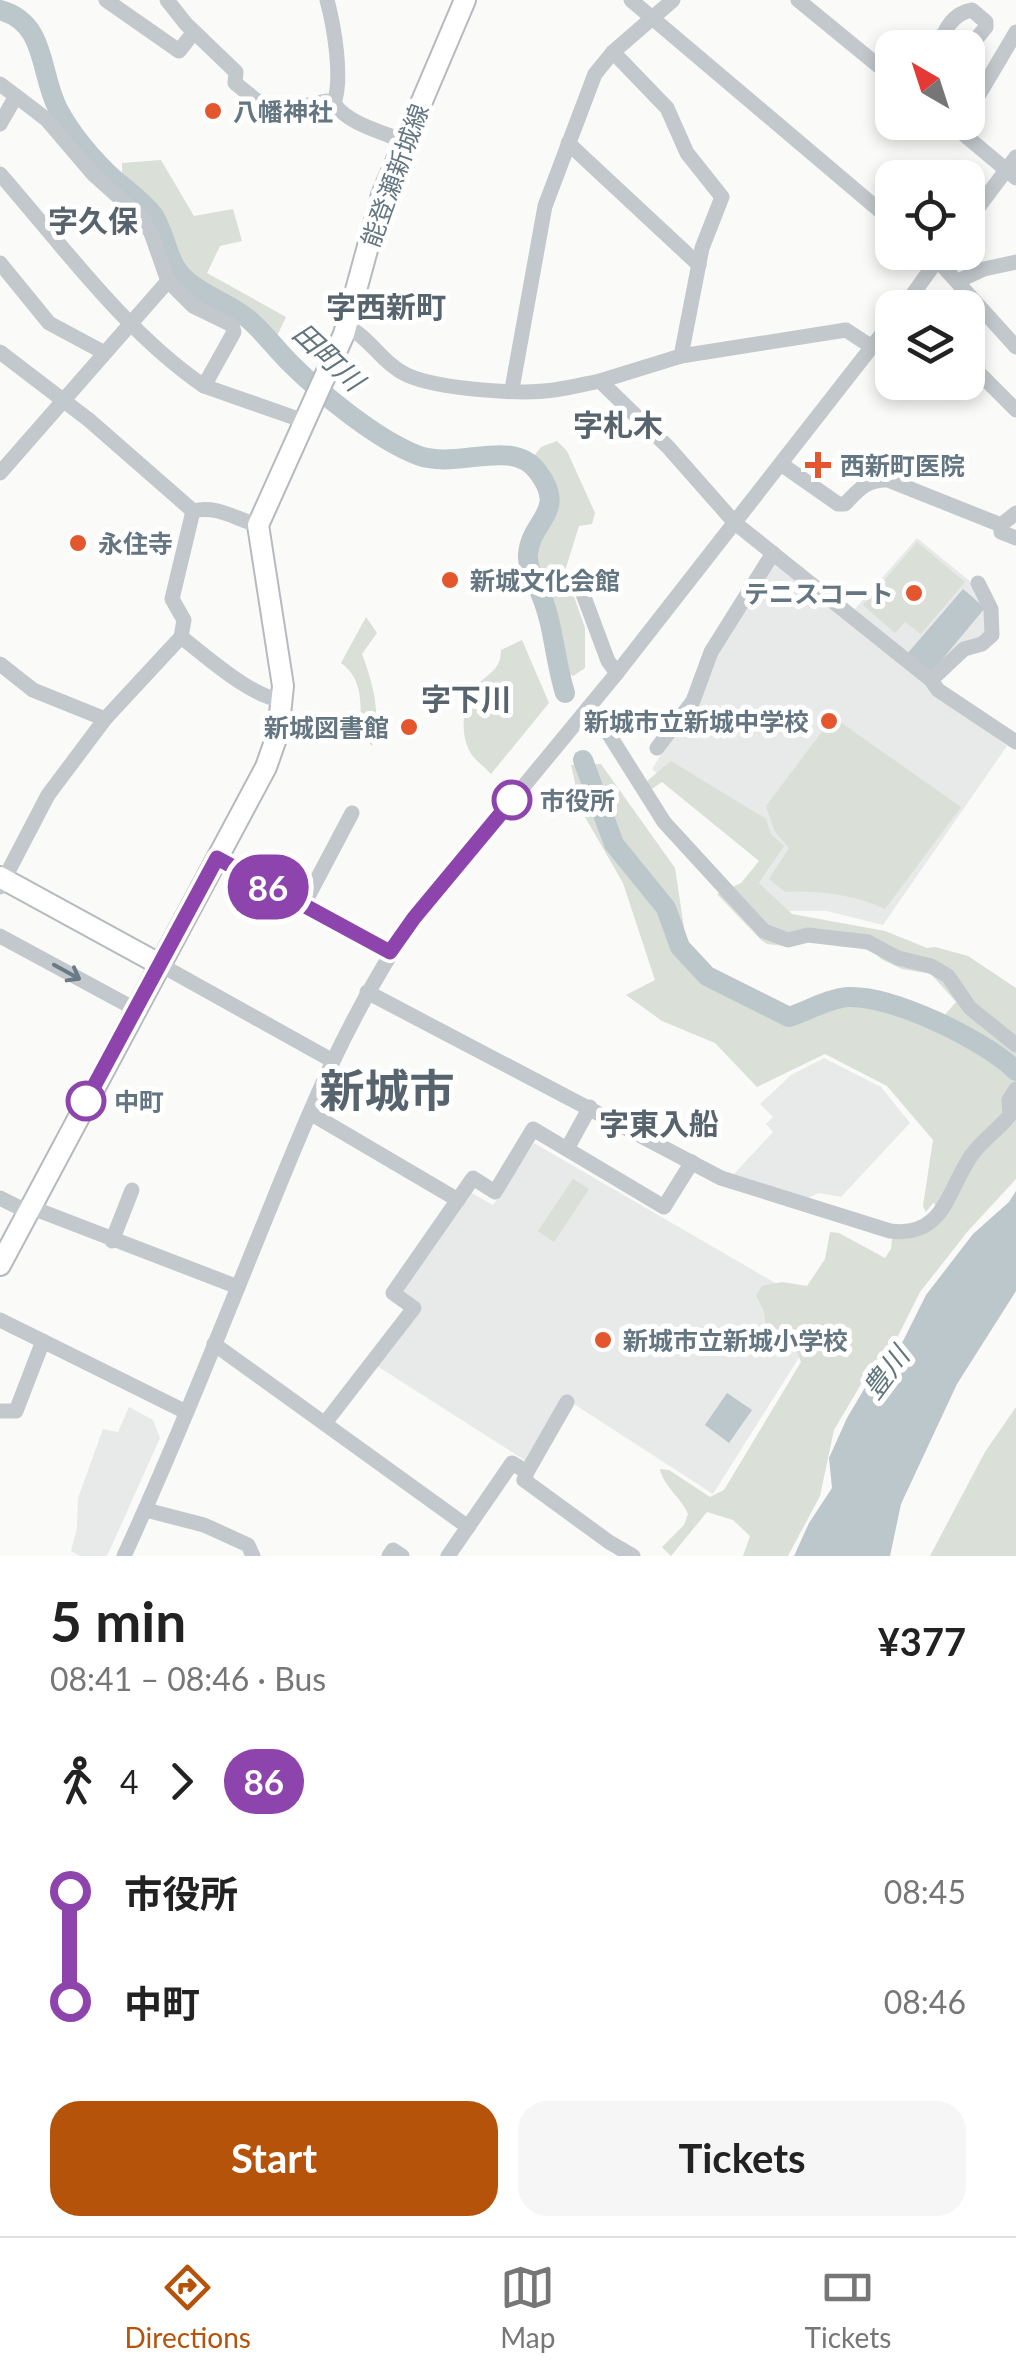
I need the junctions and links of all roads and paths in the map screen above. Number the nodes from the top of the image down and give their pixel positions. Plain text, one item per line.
1 (106, 0) edge
2 (167, 0) edge
3 (328, 0) edge
4 (465, 0) edge
5 (631, 0) edge
6 (673, 0) edge
7 (798, 0) edge
8 (651, 17) junction
9 (944, 30) edge
10 (984, 30) edge
11 (194, 32) junction
12 (1016, 32) edge
13 (614, 52) junction
14 (875, 63) edge
15 (0, 84) edge
16 (985, 84) edge
17 (16, 96) junction
18 (334, 103) junction
19 (0, 124) edge
20 (975, 140) edge
21 (404, 142) junction
22 (568, 143) junction
23 (1013, 169) edge
24 (0, 174) edge
25 (985, 201) edge
26 (875, 206) edge
27 (1016, 262) edge
28 (0, 263) edge
29 (699, 264) junction
30 (949, 270) edge
31 (168, 281) junction
32 (958, 281) junction
33 (130, 322) junction
34 (346, 326) junction
35 (875, 343) edge
36 (872, 347) junction
37 (1016, 347) edge
38 (0, 352) edge
39 (103, 352) junction
40 (682, 356) junction
41 (985, 379) edge
42 (600, 381) junction
43 (204, 386) junction
44 (512, 390) junction
45 (62, 399) junction
46 (1016, 410) edge
47 (309, 412) junction
48 (781, 464) junction
49 (0, 473) edge
50 (194, 511) junction
51 (1016, 513) edge
52 (735, 523) junction
53 (258, 525) junction
54 (1002, 525) junction
55 (1016, 538) edge
56 (773, 553) junction
57 (978, 582) dead end
58 (580, 586) dead end
59 (182, 637) junction
60 (0, 664) edge
61 (617, 673) junction
62 (930, 680) junction
63 (282, 700) junction
64 (588, 708) junction
65 (104, 719) junction
66 (1016, 742) edge
67 (657, 748) dead end
68 (352, 812) dead end
69 (217, 858) junction
70 (1, 881) edge
71 (304, 904) junction
72 (0, 936) edge
73 (390, 952) junction
74 (158, 964) junction
75 (367, 992) junction
76 (135, 1009) junction
77 (1016, 1045) edge
78 (333, 1061) junction
79 (1016, 1089) edge
80 (590, 1107) junction
81 (310, 1114) junction
82 (568, 1149) junction
83 (692, 1162) junction
84 (132, 1190) dead end
85 (0, 1198) edge
86 (458, 1200) junction
87 (30, 1207) junction
88 (112, 1242) junction
89 (0, 1266) edge
90 (238, 1287) junction
91 (0, 1320) edge
92 (43, 1341) junction
93 (214, 1344) junction
94 (567, 1402) dead end
95 (0, 1411) edge
96 (186, 1412) junction
97 (324, 1424) junction
98 (527, 1472) junction
99 (146, 1510) junction
100 (468, 1527) junction
101 (124, 1556) edge
102 (253, 1556) edge
103 (389, 1556) edge
104 (402, 1556) edge
105 (448, 1556) edge
106 (633, 1556) edge

1 - 11 street
2 - 11 street
3 - 18 street
4 - 21 main road, 能登瀬新城線
5 - 8 street
6 - 8 street
7 - 14 street
8 - 13 street
8 - 26 street
9 - 10 street
11 - 18 street
12 - 16 street
13 - 22 street
13 - 29 street
15 - 17 street
17 - 19 street
17 - 31 street
18 - 21 street
20 - 23 street
21 - 34 main road, 能登瀬新城線
22 - 29 street
22 - 44 street
23 - 25 street
24 - 33 street
27 - 32 street
28 - 39 street
29 - 40 street
30 - 32 street
31 - 33 street
31 - 43 street
32 - 37 street
33 - 39 street
33 - 43 street
34 - 44 street
34 - 47 main road, 能登瀬新城線
35 - 36 street
36 - 40 street
36 - 48 street
38 - 45 street
39 - 45 street
40 - 42 street
41 - 46 street
42 - 44 street
42 - 52 street
43 - 47 street
45 - 49 street
45 - 50 street
47 - 53 main road, 能登瀬新城線
48 - 52 street
48 - 54 street
50 - 53 street
50 - 59 street
51 - 54 street
52 - 56 street
52 - 61 street
53 - 63 main road
54 - 55 street
56 - 62 street
56 - 67 street
57 - 62 street
58 - 61 street
59 - 63 street
59 - 65 street
60 - 65 street
61 - 64 street
62 - 66 street
63 - 69 main road
64 - 73 street
64 - 77 street
65 - 70 street
68 - 71 street
69 - 71 street
69 - 74 main road
70 - 74 main road
71 - 73 street
72 -> 76 street
73 - 75 street
74 - 76 main road
74 - 78 street
75 - 78 street
75 - 80 street
76 - 87 main road
78 - 81 street
79 - 83 street
80 - 82 street
80 - 83 street
81 - 86 street
81 - 90 street
82 - 83 street
82 - 86 street
84 - 88 street
85 - 87 street
86 - 97 street
87 - 88 street
87 - 89 main road
88 - 90 street
90 - 93 street
91 - 92 street
92 - 95 street
92 - 96 street
93 - 96 street
93 - 97 street
94 - 98 street
96 - 99 street
97 - 100 street
98 - 100 street
98 - 106 street
99 - 101 street
99 - 102 street
100 - 105 street
103 - 104 street

